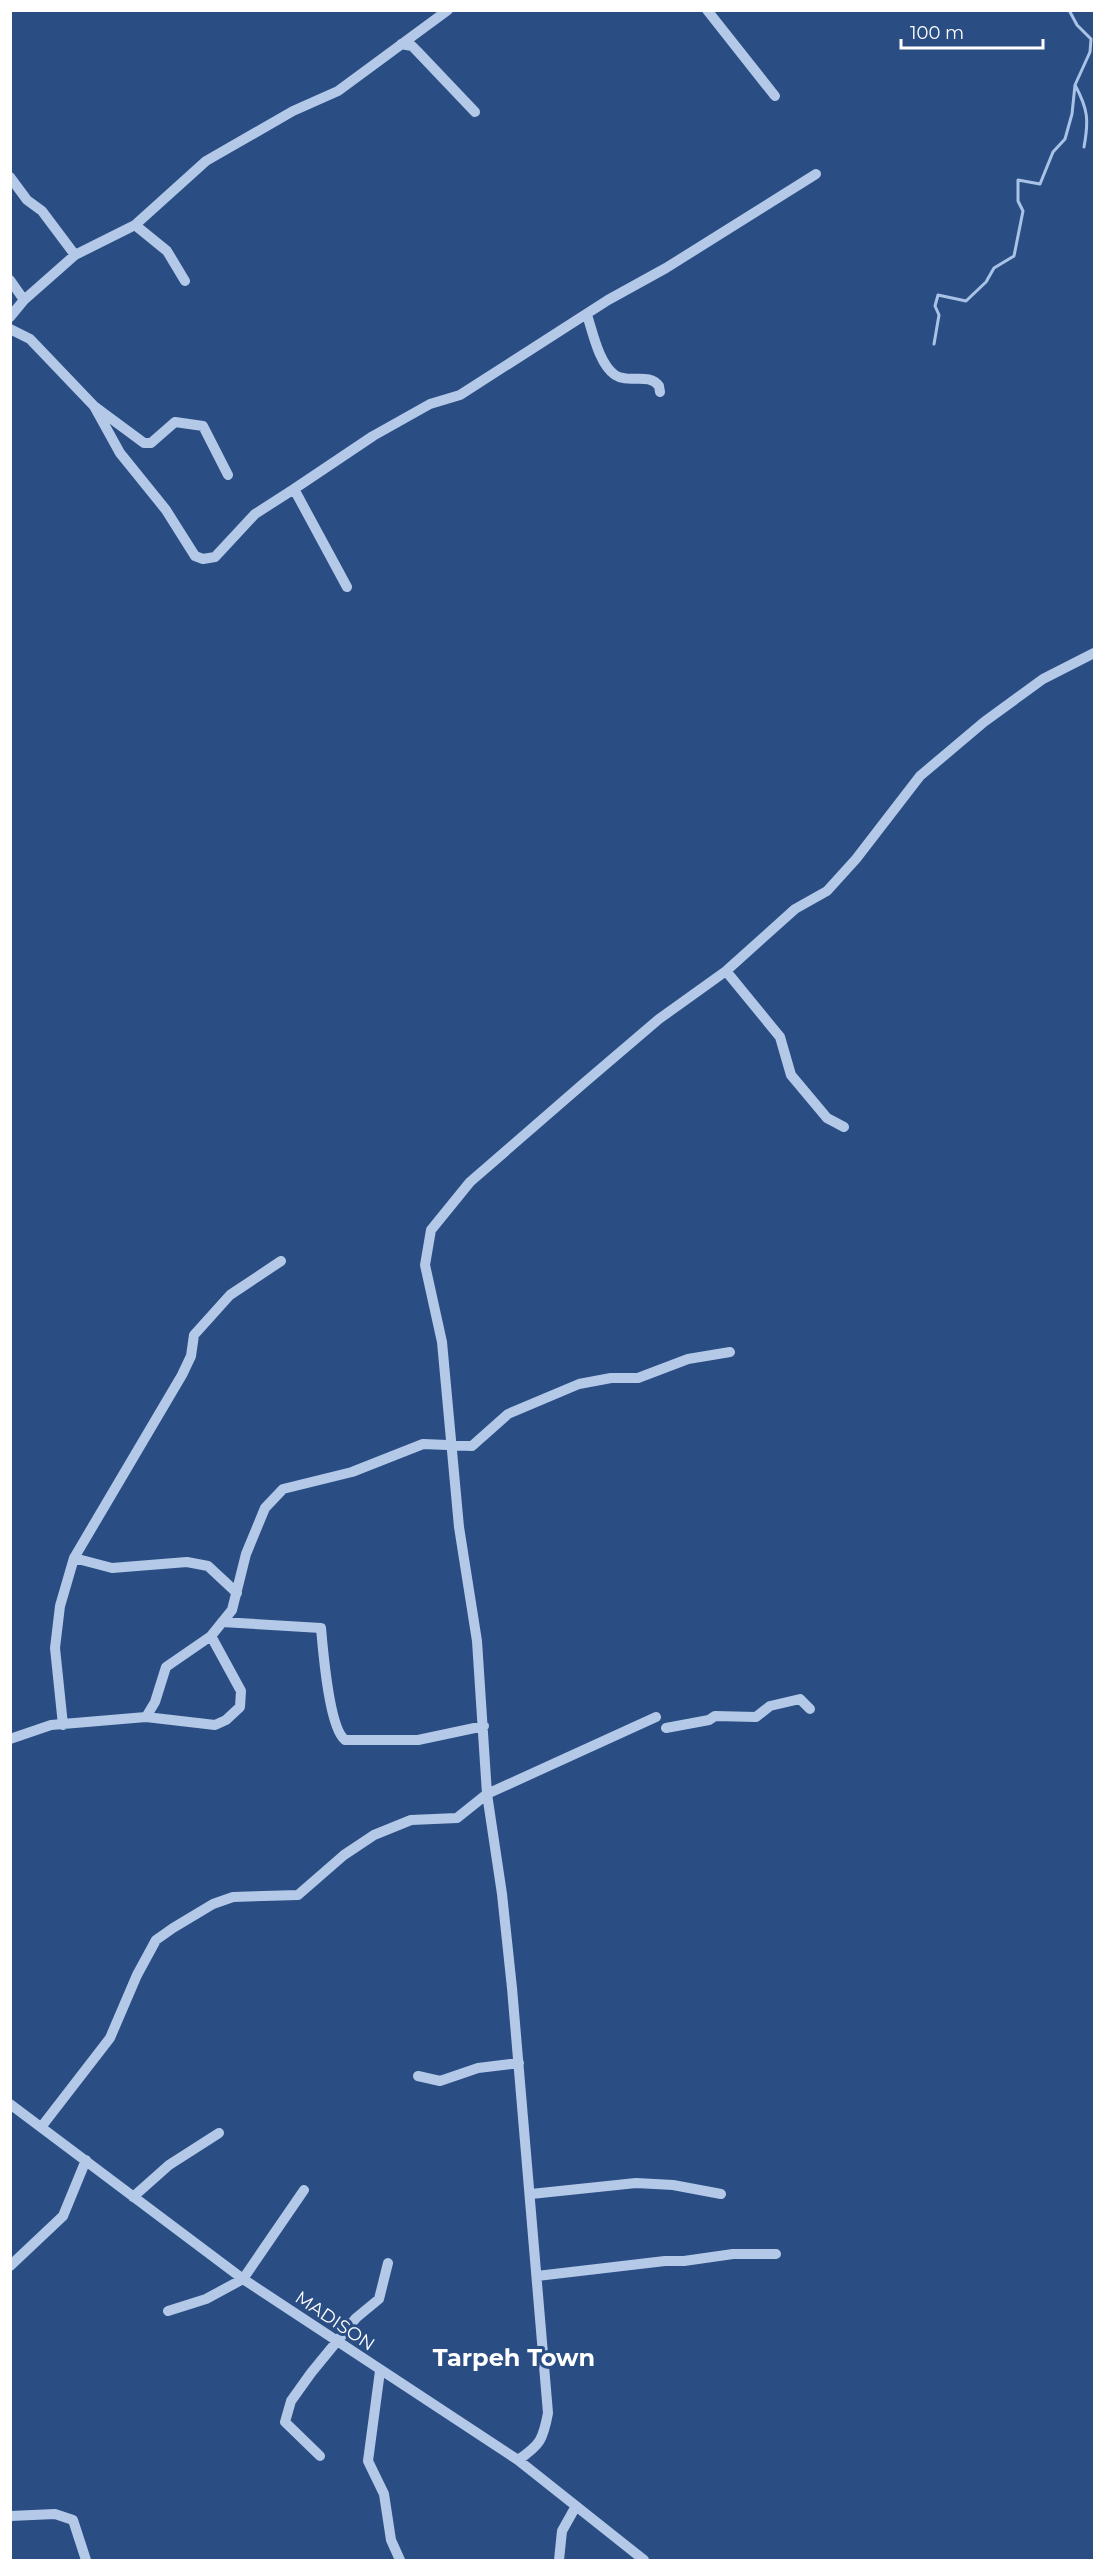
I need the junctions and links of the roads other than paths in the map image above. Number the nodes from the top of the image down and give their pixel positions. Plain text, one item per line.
1 (448, 10) edge
2 (707, 10) edge
3 (400, 44) junction
4 (775, 96) dead end
5 (475, 112) dead end
6 (816, 174) dead end
7 (11, 179) edge
8 (135, 225) junction
9 (75, 255) junction
10 (10, 280) edge
11 (185, 281) dead end
12 (24, 300) junction
13 (587, 315) junction
14 (10, 317) edge
15 (10, 329) edge
16 (660, 392) dead end
17 (94, 406) junction
18 (228, 475) dead end
19 (294, 489) junction
20 (346, 587) dead end
21 (1095, 652) edge
22 (726, 971) junction
23 (844, 1128) dead end
24 (281, 1261) dead end
25 (730, 1352) dead end
26 (450, 1444) junction
27 (74, 1558) junction
28 (237, 1593) junction
29 (222, 1622) junction
30 (211, 1636) junction
31 (810, 1709) dead end
32 (656, 1717) dead end
33 (146, 1718) junction
34 (63, 1725) junction
35 (484, 1726) junction
36 (666, 1728) dead end
37 (10, 1739) edge
38 (487, 1794) junction
39 (519, 2063) junction
40 (418, 2076) dead end
41 (10, 2104) edge
42 (42, 2126) junction
43 (219, 2133) dead end
44 (86, 2160) junction
45 (304, 2190) dead end
46 (531, 2194) junction
47 (721, 2194) dead end
48 (133, 2197) junction
49 (776, 2254) dead end
50 (388, 2263) dead end
51 (10, 2266) edge
52 (537, 2276) junction
53 (243, 2279) junction
54 (168, 2311) dead end
55 (338, 2341) junction
56 (380, 2372) junction
57 (320, 2456) dead end
58 (518, 2460) junction
59 (576, 2506) junction
60 (10, 2516) edge
61 (86, 2560) edge
62 (400, 2560) edge
63 (559, 2560) edge
64 (644, 2560) edge

1 - 3 street
2 - 4 street
3 - 5 street
3 - 8 street
6 - 13 street
7 - 9 street
8 - 9 street
8 - 11 street
9 - 12 street
10 - 12 street
12 - 14 street
13 - 16 street
13 - 19 street
15 - 17 street
17 - 18 street
17 - 19 street
19 - 20 street
21 - 22 street
22 - 23 street
22 - 26 street
24 - 27 street
25 - 26 street
26 - 28 street
26 - 35 street
27 - 28 street
27 - 34 street
28 - 29 street
29 - 30 street
29 - 35 street
30 - 33 street
30 - 33 street
31 - 36 street
32 - 38 street
33 - 34 street
34 - 37 street
35 - 38 street
38 - 39 street
38 - 42 street
39 - 40 street
39 - 46 street
41 - 42 street, MADISON
42 - 44 street, MADISON
43 - 48 street
44 - 48 street, MADISON
44 - 51 street
45 - 53 street
46 - 47 street
46 - 52 street
48 - 53 street, MADISON
49 - 52 street
50 - 55 street
52 - 58 street
53 - 54 street
53 - 55 street, MADISON
55 - 56 street, MADISON
55 - 57 street
56 - 58 street, MADISON
56 - 62 street
58 - 59 street, MADISON
59 - 63 street
59 - 64 street, MADISON
60 - 61 street

